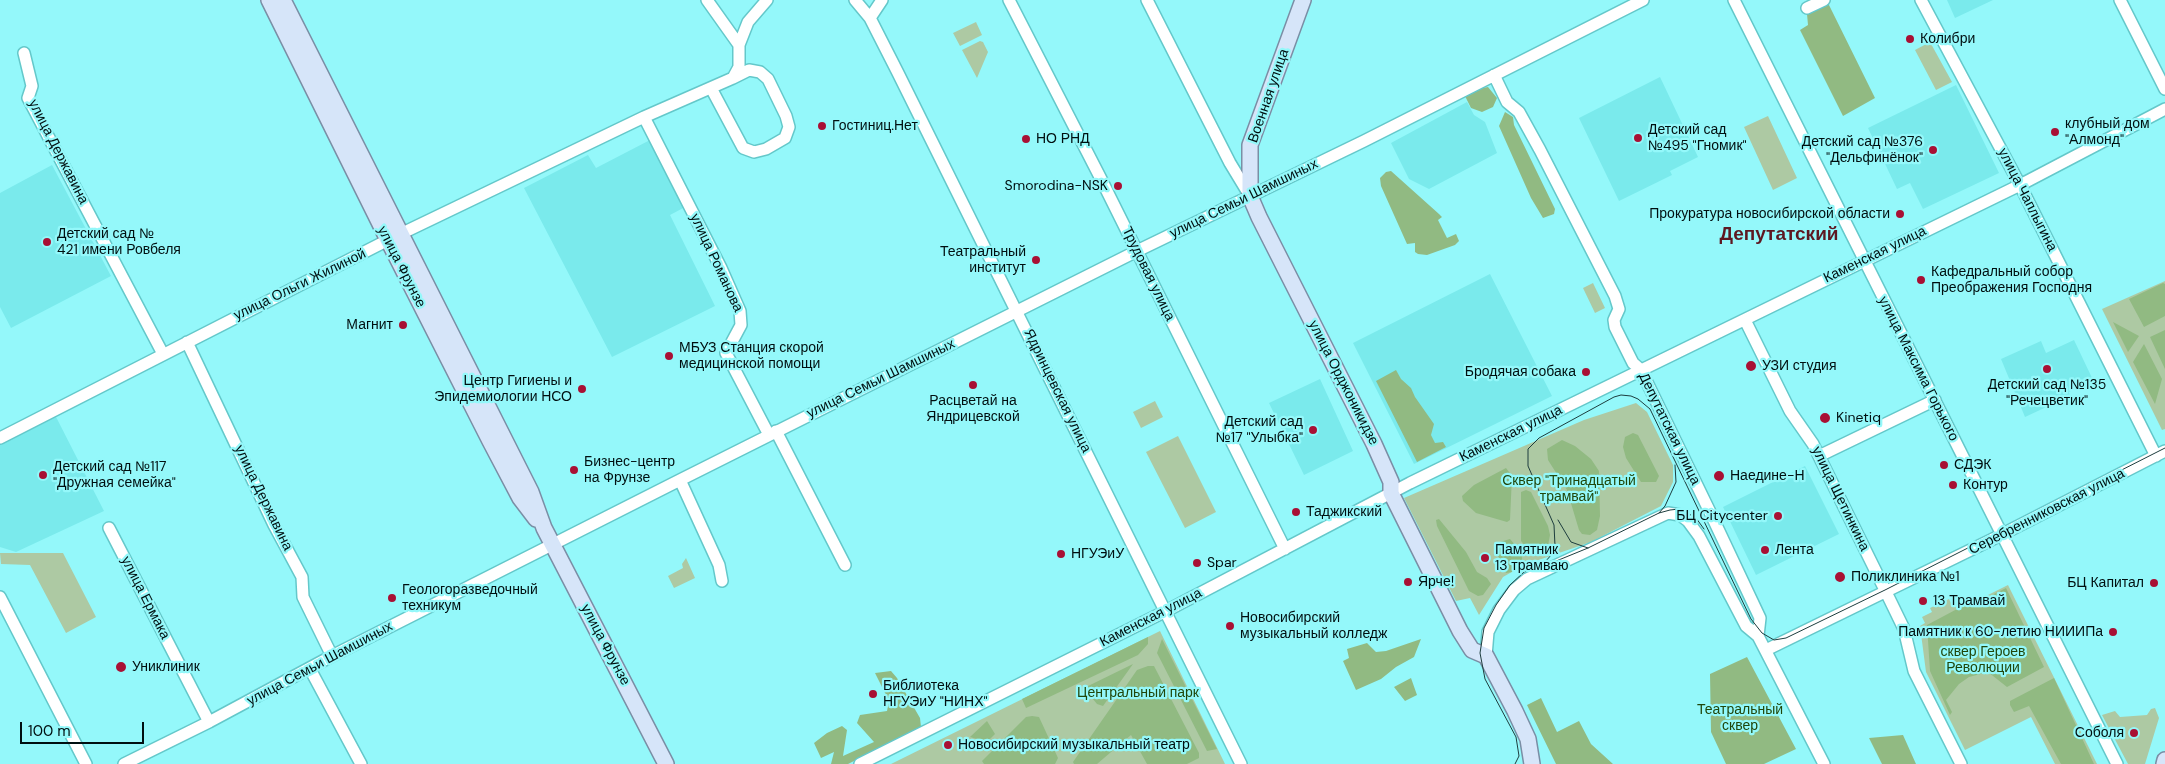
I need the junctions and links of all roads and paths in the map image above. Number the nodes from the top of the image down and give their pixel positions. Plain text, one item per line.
1 (269, 0) edge
2 (282, 0) edge
3 (707, 0) edge
4 (767, 0) edge
5 (855, 0) edge
6 (882, 0) edge
7 (1009, 0) edge
8 (1147, 0) edge
9 (1303, 0) edge
10 (1642, 0) edge
11 (1734, 0) edge
12 (1824, 0) edge
13 (1922, 0) edge
14 (2120, 0) edge
15 (1807, 8) dead end
16 (870, 18) junction
17 (739, 45) junction
18 (24, 53) dead end
19 (1494, 75) junction
20 (733, 78) junction
21 (712, 88) junction
22 (2165, 89) edge
23 (2165, 109) edge
24 (644, 117) junction
25 (2020, 185) junction
26 (1250, 196) junction
27 (393, 237) junction
28 (1136, 251) junction
29 (1864, 260) junction
30 (1018, 310) junction
31 (1745, 320) junction
32 (187, 342) junction
33 (163, 354) junction
34 (1641, 370) junction
35 (1935, 400) junction
36 (772, 433) junction
37 (0, 438) edge
38 (2160, 453) edge
39 (1819, 456) junction
40 (680, 480) junction
41 (1391, 494) junction
42 (109, 528) dead end
43 (2002, 534) junction
44 (553, 545) junction
45 (1285, 549) junction
46 (845, 566) dead end
47 (722, 582) dead end
48 (1886, 592) junction
49 (0, 596) edge
50 (1166, 611) junction
51 (1758, 636) junction
52 (1766, 650) junction
53 (332, 656) junction
54 (1486, 656) junction
55 (310, 669) junction
56 (209, 722) junction
57 (2165, 760) edge
58 (86, 764) edge
59 (124, 764) edge
60 (360, 764) edge
61 (666, 764) edge
62 (860, 764) edge
63 (1242, 764) edge
64 (1532, 764) edge
65 (1824, 764) edge
66 (1961, 764) edge
67 (2117, 764) edge
68 (2164, 764) edge

1 - 27 main road, улица Фрунзе
2 - 27 main road, улица Фрунзе
3 - 17 street
4 - 17 street
5 - 16 street, Ядринцевская улица
6 - 16 street
7 - 28 street, Трудовая улица
8 - 26 street, улица Орджоникидзе
9 - 26 main road, Военная улица
10 - 19 street, улица Семьи Шамшиных
11 - 29 street, улица Максима Горького
12 - 15 street
13 - 25 street, улица Чаплыгина
14 - 22 street
16 - 30 street, Ядринцевская улица
17 - 20 street
18 - 33 street, улица Державина
19 - 26 street, улица Семьи Шамшиных
19 - 34 street, Депутатская улица
20 - 21 street, улица Ольги Жилиной
20 - 21 street, улица Ольги Жилиной
21 - 24 street, улица Ольги Жилиной
23 - 25 street, Каменская улица
24 - 27 street, улица Ольги Жилиной
24 - 36 street, улица Романова
25 - 29 street, Каменская улица
25 - 38 street, улица Чаплыгина
26 - 28 street, улица Семьи Шамшиных
26 - 41 main road, улица Орджоникидзе
27 - 32 street, улица Ольги Жилиной
27 - 44 main road, улица Фрунзе
28 - 30 street, улица Семьи Шамшиных
28 - 45 street, Трудовая улица
29 - 31 street, Каменская улица
29 - 35 street, улица Максима Горького
30 - 36 street, улица Семьи Шамшиных
30 - 50 street, Ядринцевская улица
31 - 34 street, Каменская улица
31 - 39 street, улица Щетинкина
32 - 33 street, улица Ольги Жилиной
32 - 53 street, улица Державина
33 - 37 street, улица Ольги Жилиной
34 - 41 street, Каменская улица
34 - 51 street, Депутатская улица
35 - 39 street
35 - 43 street, улица Максима Горького
36 - 40 street, улица Семьи Шамшиных
36 - 46 street, улица Романова
38 - 43 street, Серебренниковская улица
39 - 48 street, улица Щетинкина
40 - 44 street, улица Семьи Шамшиных
40 - 47 street
41 - 45 street, Каменская улица
41 - 54 main road, улица Орджоникидзе
42 - 56 street, улица Ермака
43 - 48 street, Серебренниковская улица
43 - 67 street, улица Максима Горького
44 - 53 street, улица Семьи Шамшиных
44 - 61 main road, улица Фрунзе
45 - 50 street, Каменская улица
48 - 52 street, Серебренниковская улица
48 - 66 street, улица Щетинкина
49 - 58 street
50 - 62 street, Каменская улица
50 - 63 street, Ядринцевская улица
51 - 52 street, Депутатская улица
51 - 54 street
52 - 65 street, Депутатская улица
53 - 55 street, улица Семьи Шамшиных
54 - 64 main road, улица Орджоникидзе
55 - 56 street, улица Семьи Шамшиных
55 - 60 street
56 - 59 street, улица Семьи Шамшиных
57 - 68 main road

